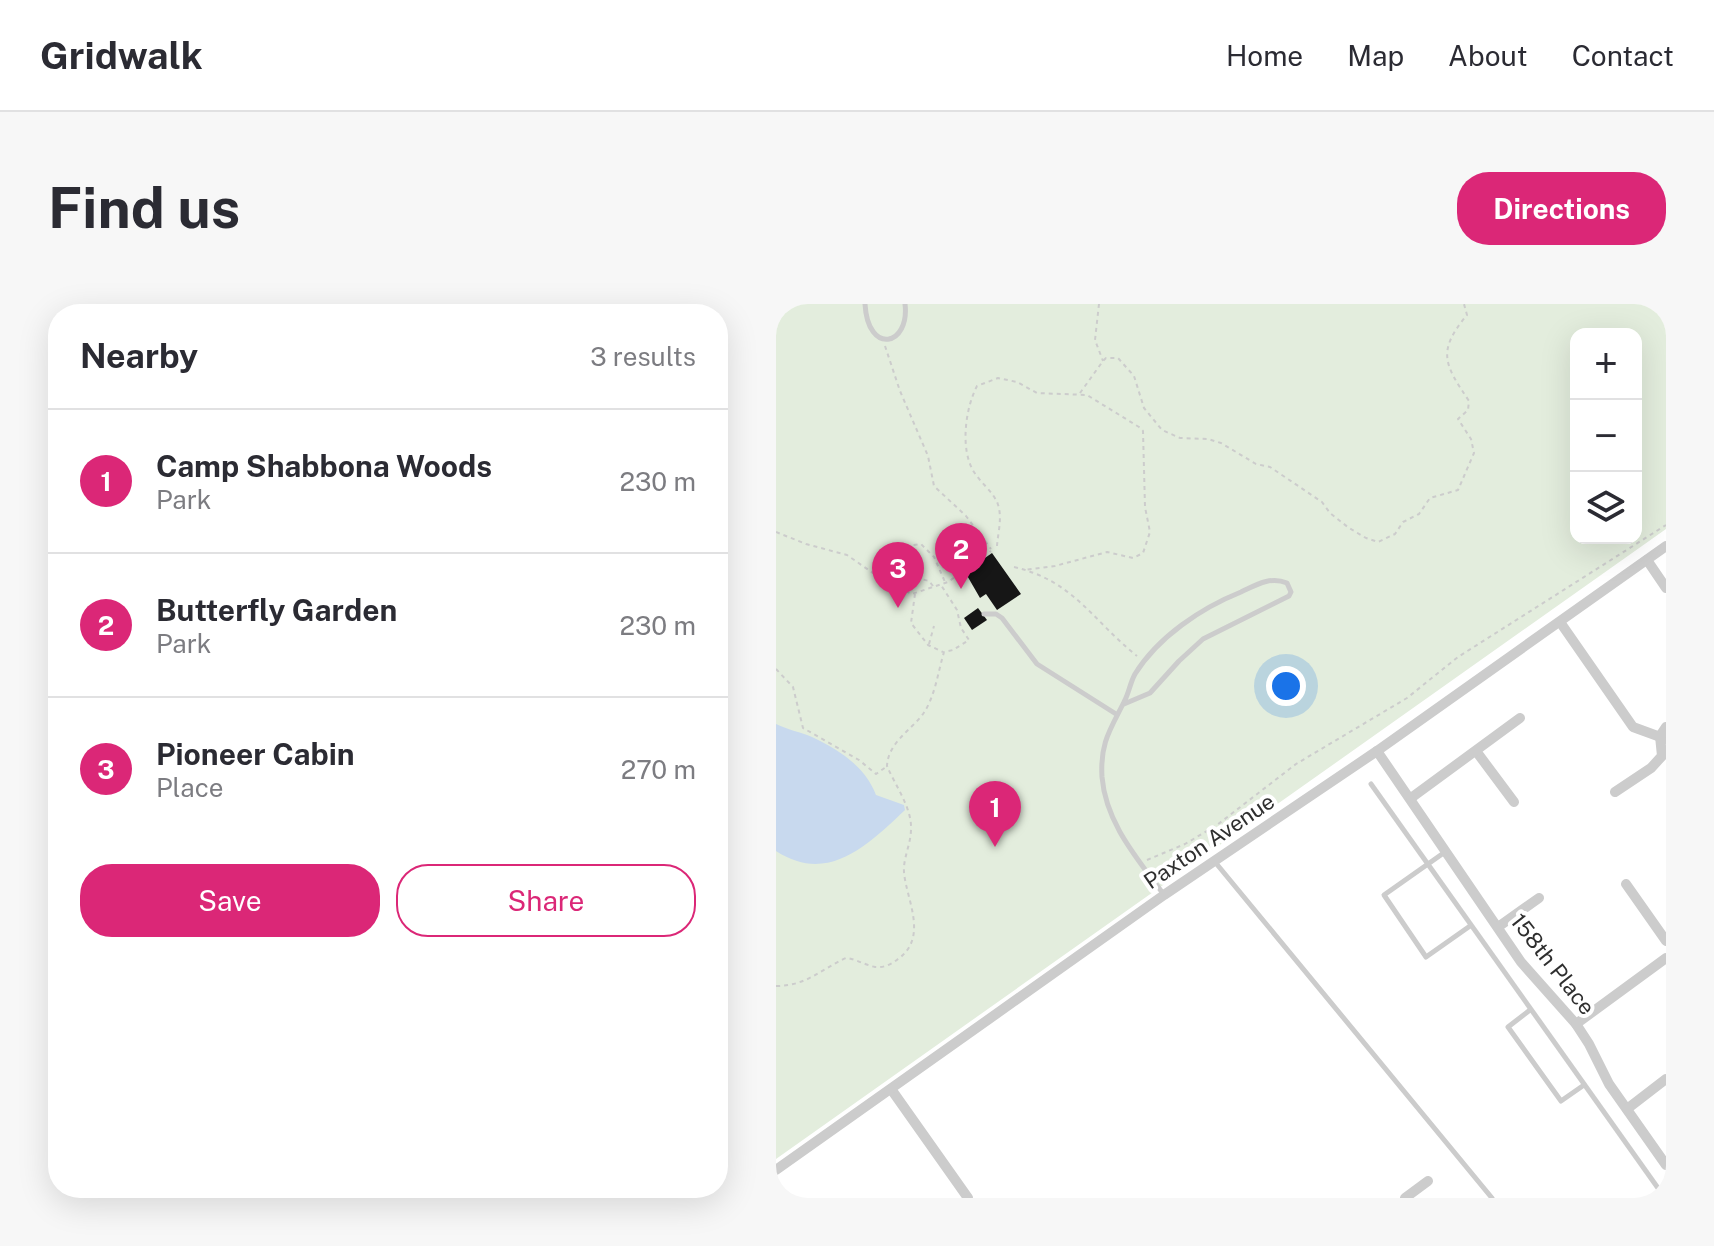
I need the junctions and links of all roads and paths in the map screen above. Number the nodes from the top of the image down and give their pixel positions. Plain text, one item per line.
1 (865, 304) edge
2 (905, 304) edge
3 (1099, 304) edge
4 (1464, 304) edge
5 (884, 339) junction
6 (1103, 361) junction
7 (1080, 393) junction
8 (1666, 525) edge
9 (776, 532) edge
10 (997, 546) dead end
11 (1666, 546) edge
12 (1647, 560) junction
13 (1014, 567) dead end
14 (1024, 570) junction
15 (945, 583) junction
16 (941, 585) junction
17 (934, 588) junction
18 (1666, 588) edge
19 (915, 594) junction
20 (984, 614) dead end
21 (1560, 622) junction
22 (934, 626) dead end
23 (928, 645) junction
24 (944, 652) junction
25 (1145, 661) junction
26 (776, 669) edge
27 (1124, 704) junction
28 (1116, 714) junction
29 (1520, 718) dead end
30 (1664, 734) edge
31 (1377, 751) junction
32 (1476, 751) junction
33 (887, 766) junction
34 (1371, 784) dead end
35 (1615, 792) dead end
36 (1411, 798) junction
37 (1514, 802) dead end
38 (1446, 851) junction
39 (1215, 862) junction
40 (1141, 864) junction
41 (1427, 864) junction
42 (1626, 884) dead end
43 (1164, 895) junction
44 (1539, 898) dead end
45 (1470, 926) junction
46 (1498, 927) junction
47 (1664, 934) edge
48 (1666, 958) edge
49 (776, 986) edge
50 (1530, 1010) junction
51 (1576, 1024) junction
52 (1666, 1079) edge
53 (1584, 1085) junction
54 (891, 1089) junction
55 (1627, 1109) junction
56 (1666, 1165) edge
57 (776, 1170) edge
58 (1428, 1181) dead end
59 (968, 1198) edge
60 (1405, 1198) edge
61 (1492, 1198) edge
62 (1665, 1198) edge

1 - 5 lane
2 - 5 lane
3 - 6 path
4 - 6 path
5 - 15 path
6 - 7 path
7 - 10 path
7 - 14 path
8 - 40 path
9 - 19 path
11 - 12 street, Paxton Avenue
12 - 18 street
12 - 21 street, Paxton Avenue
13 - 14 path
14 - 25 path
15 - 16 path
15 - 17 path
16 - 17 path
16 - 24 path
17 - 19 path
19 - 23 path
20 - 28 lane
21 - 30 street
21 - 31 street, Paxton Avenue
22 - 23 path
23 - 24 path
24 - 33 path
25 - 27 lane
25 - 27 lane
26 - 33 path
27 - 28 lane
28 - 40 lane
29 - 32 street
30 - 35 street
31 - 36 street, 158th Place
31 - 39 street, Paxton Avenue
32 - 36 street
32 - 37 street
33 - 49 path
34 - 41 lane
36 - 38 street, 158th Place
38 - 41 lane
38 - 46 street, 158th Place
39 - 43 street, Paxton Avenue
39 - 61 lane
40 - 43 lane
41 - 45 lane
41 - 45 lane
42 - 47 street
43 - 54 street, Paxton Avenue
44 - 46 street
45 - 50 lane
46 - 51 street, 158th Place
48 - 51 street
50 - 53 lane
50 - 53 lane
51 - 55 street, 158th Place
52 - 55 street
53 - 62 lane
54 - 57 street, Paxton Avenue
54 - 59 street
55 - 56 street, 158th Place
58 - 60 street

